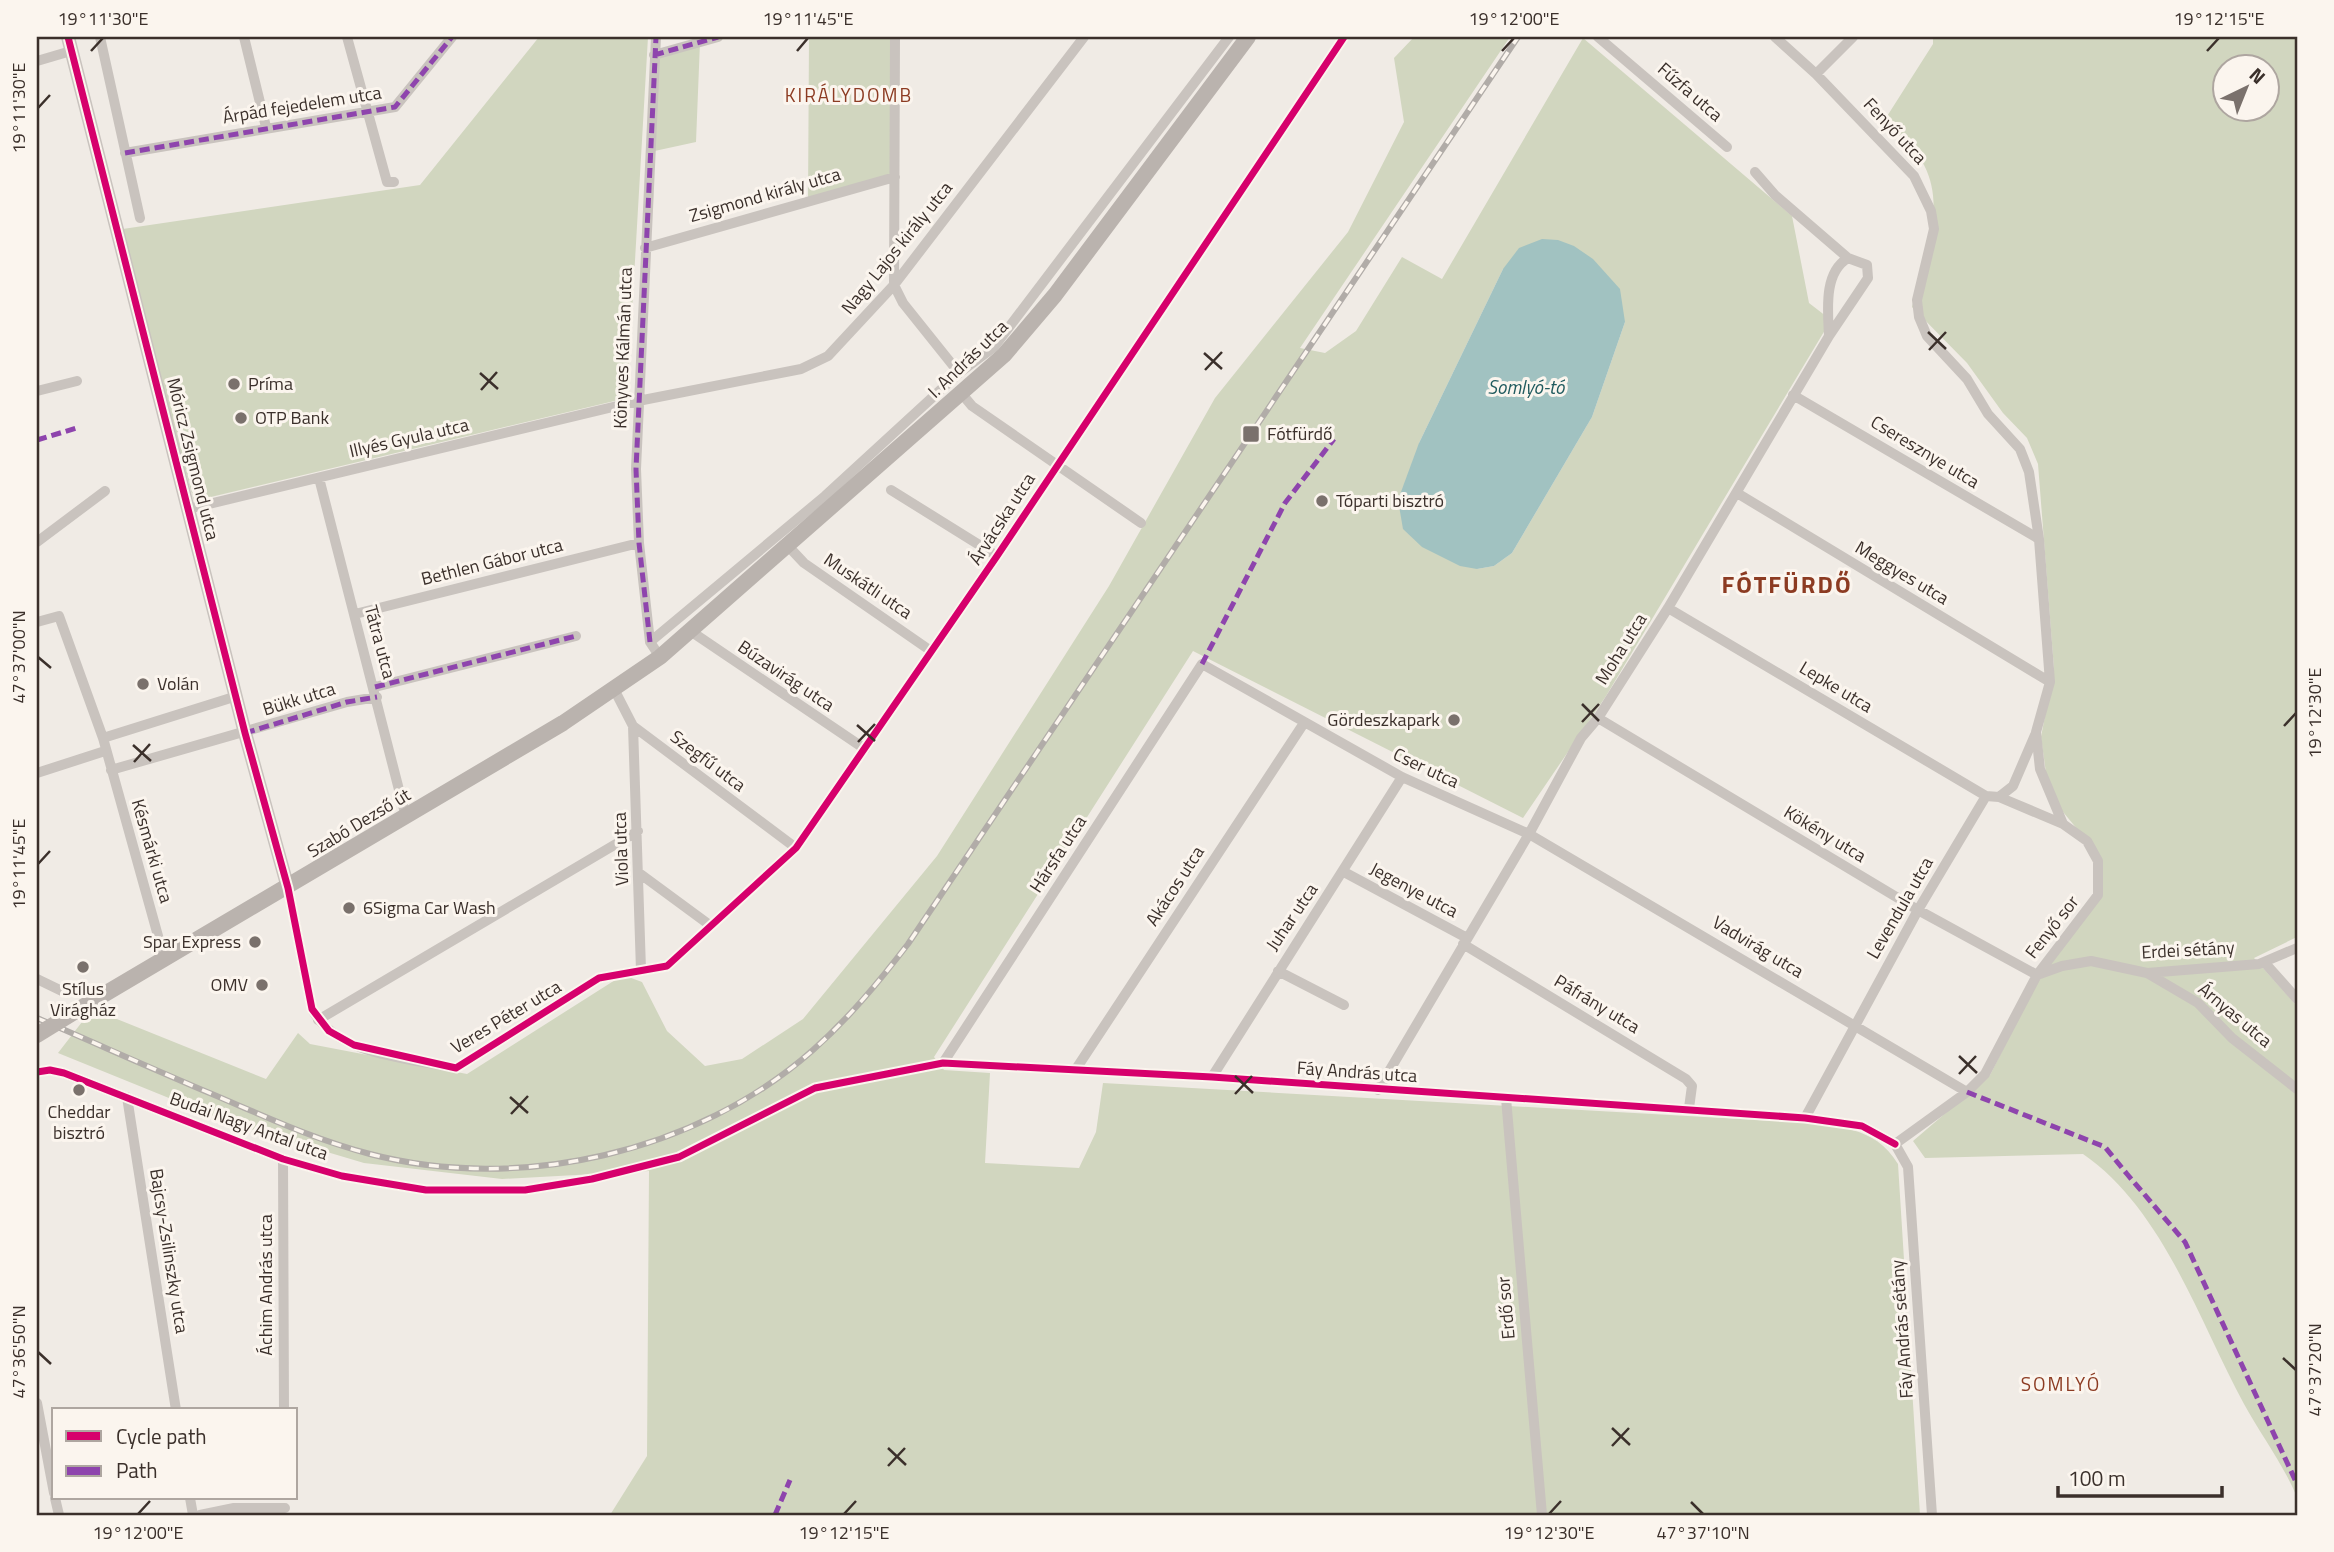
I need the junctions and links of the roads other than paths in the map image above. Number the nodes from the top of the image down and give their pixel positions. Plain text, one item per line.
1 (100, 37) edge
2 (244, 37) edge
3 (347, 37) edge
4 (452, 37) edge
5 (656, 37) edge
6 (718, 37) edge
7 (895, 37) edge
8 (1084, 37) edge
9 (1229, 37) edge
10 (1248, 37) edge
11 (1344, 37) edge
12 (1598, 37) edge
13 (1775, 37) edge
14 (1853, 37) edge
15 (70, 44) edge
16 (654, 55) junction
17 (37, 61) edge
18 (1816, 74) junction
19 (368, 113) junction
20 (266, 127) junction
21 (1727, 147) dead end
22 (125, 153) junction
23 (1755, 172) dead end
24 (895, 177) junction
25 (394, 182) dead end
26 (141, 218) dead end
27 (645, 248) junction
28 (1848, 258) junction
29 (894, 285) junction
30 (1829, 336) junction
31 (959, 373) junction
32 (77, 381) dead end
33 (37, 391) edge
34 (962, 394) junction
35 (1793, 394) junction
36 (638, 401) junction
37 (2020, 449) joint
38 (1057, 464) junction
39 (319, 478) junction
40 (891, 490) dead end
41 (105, 491) dead end
42 (1737, 493) junction
43 (188, 509) junction
44 (1141, 523) dead end
45 (2039, 540) junction
46 (37, 541) edge
47 (639, 543) junction
48 (788, 546) junction
49 (998, 556) junction
50 (1668, 608) junction
51 (355, 614) junction
52 (37, 622) edge
53 (689, 630) junction
54 (576, 636) dead end
55 (650, 642) junction
56 (932, 651) junction
57 (660, 657) junction
58 (1202, 664) joint
59 (2050, 682) junction
60 (614, 689) junction
61 (376, 692) junction
62 (237, 696) junction
63 (1598, 718) junction
64 (1304, 723) junction
65 (633, 726) junction
66 (2036, 732) junction
67 (245, 733) junction
68 (103, 738) junction
69 (865, 749) junction
70 (105, 751) junction
71 (111, 770) junction
72 (37, 773) edge
73 (1402, 777) junction
74 (1986, 796) junction
75 (1999, 797) junction
76 (406, 817) junction
77 (2063, 824) junction
78 (638, 831) junction
79 (1529, 834) junction
80 (796, 848) junction
81 (1344, 872) junction
82 (639, 873) junction
83 (288, 888) junction
84 (1918, 910) junction
85 (712, 926) junction
86 (1465, 941) junction
87 (2297, 948) edge
88 (165, 961) junction
89 (2265, 963) junction
90 (641, 970) junction
91 (1278, 971) junction
92 (2147, 973) junction
93 (2037, 975) junction
94 (37, 979) edge
95 (66, 993) dead end
96 (2297, 999) edge
97 (1344, 1005) dead end
98 (318, 1020) junction
99 (1854, 1026) junction
100 (37, 1035) edge
101 (943, 1063) junction
102 (1076, 1069) junction
103 (37, 1072) edge
104 (1212, 1077) junction
105 (815, 1088) joint
106 (1378, 1090) junction
107 (2297, 1090) edge
108 (1967, 1092) junction
109 (127, 1097) junction
110 (1506, 1098) junction
111 (1689, 1108) junction
112 (1805, 1118) junction
113 (1895, 1144) junction
114 (283, 1159) junction
115 (37, 1403) edge
116 (176, 1408) edge
117 (284, 1408) edge
118 (52, 1482) edge
119 (285, 1507) edge
120 (200, 1515) edge
121 (1542, 1515) edge
122 (1932, 1515) edge

1 - 22 street
2 - 20 street
3 - 19 street
4 - 19 street, Árpád fejedelem utca
5 - 16 street, Könyves Kálmán utca
6 - 16 street
7 - 24 street
8 - 29 street, Nagy Lajos király utca
9 - 31 street, I. András utca
10 - 34 main road, I. András utca
11 - 38 street, Árvácska utca
12 - 21 street, Fűzfa utca
13 - 18 street, Fenyő utca
14 - 18 street
15 - 17 street
15 - 43 street, Móricz Zsigmond utca
16 - 27 street, Könyves Kálmán utca
18 - 37 street, Fenyő utca
19 - 20 street, Árpád fejedelem utca
19 - 25 street
20 - 22 street, Árpád fejedelem utca
22 - 26 street
23 - 28 street
24 - 27 street, Zsigmond király utca
24 - 29 street
27 - 36 street, Könyves Kálmán utca
28 - 30 street
28 - 30 street, Moha utca
29 - 31 street
29 - 36 street, Nagy Lajos király utca
30 - 35 street, Moha utca
31 - 55 street, I. András utca
32 - 33 street
34 - 38 street
34 - 48 main road, I. András utca
35 - 42 street, Moha utca
35 - 45 street, Cseresznye utca
36 - 39 street, Illyés Gyula utca
36 - 47 street, Könyves Kálmán utca
37 - 45 street, Fenyő sor
38 - 44 street
38 - 49 street, Árvácska utca
39 - 43 street, Illyés Gyula utca
39 - 51 street, Tátra utca
40 - 49 street
41 - 46 street
42 - 50 street, Moha utca
42 - 59 street, Meggyes utca
43 - 62 street, Móricz Zsigmond utca
45 - 59 street, Fenyő sor
47 - 51 street, Bethlen Gábor utca
47 - 55 street, Könyves Kálmán utca
48 - 53 main road, I. András utca
48 - 56 street, Muskátli utca
49 - 56 street, Árvácska utca
50 - 63 street, Moha utca
50 - 74 street, Lepke utca
51 - 61 street, Tátra utca
52 - 68 street, Késmárki utca
53 - 57 main road, I. András utca
53 - 69 street, Búzavirág utca
54 - 61 street, Bükk utca
55 - 57 street, Könyves Kálmán utca
56 - 69 street, Árvácska utca
57 - 60 main road, Szabó Dezső út
58 - 64 street, Cser utca
58 - 101 street, Hársfa utca
59 - 66 street, Fenyő sor
60 - 65 street, Szegfű utca
60 - 76 main road, Szabó Dezső út
61 - 67 street, Bükk utca
61 - 76 street, Tátra utca
62 - 67 street, Móricz Zsigmond utca
62 - 68 street, Bükk utca
63 - 79 street, Moha utca
63 - 84 street, Kökény utca
64 - 73 street, Cser utca
64 - 102 street, Akácos utca
65 - 78 street, Viola utca
65 - 80 street, Szegfű utca
66 - 75 street
66 - 77 street, Fenyő sor
67 - 71 street, Bükk utca
67 - 83 street, Móricz Zsigmond utca
68 - 70 street, Késmárki utca
69 - 80 street, Árvácska utca
70 - 71 street, Késmárki utca
70 - 72 street
71 - 88 street, Késmárki utca
73 - 79 street, Cser utca
73 - 81 street, Juhar utca
74 - 75 street
74 - 84 street, Levendula utca
75 - 77 street
76 - 83 main road, Szabó Dezső út
77 - 93 street, Fenyő sor
78 - 82 street, Viola utca
78 - 98 street
79 - 86 street, Moha utca
79 - 99 street, Vadvirág utca
80 - 85 street, Árvácska utca
81 - 86 street, Jegenye utca
81 - 91 street, Juhar utca
82 - 85 street
82 - 90 street, Viola utca
83 - 88 main road, Szabó Dezső út
83 - 98 street
84 - 93 street, Kökény utca
84 - 99 street, Levendula utca
85 - 90 street, Árvácska utca
86 - 106 street, Moha utca
86 - 111 street, Páfrány utca
87 - 89 street, Erdei sétány
88 - 100 main road, Szabó Dezső út, bridge
89 - 92 street, Erdei sétány
89 - 96 street
90 - 98 street, Veres Péter utca
91 - 97 street
91 - 104 street, Juhar utca
92 - 93 street, Erdei sétány
92 - 107 street, Árnyas utca
93 - 108 street, Fenyő sor
94 - 95 street
99 - 108 street, Vadvirág utca
99 - 112 street, Levendula utca
101 - 102 street, Fáy András utca
101 - 105 street, Fáy András utca
102 - 104 street, Fáy András utca
103 - 109 street, Budai Nagy Antal utca
104 - 106 street, Fáy András utca
105 - 114 street, Budai Nagy Antal utca
106 - 110 street, Fáy András utca
108 - 113 street, Fenyő sor
109 - 114 street, Budai Nagy Antal utca
109 - 116 street, Bajcsy-Zsilinszky utca
110 - 111 street, Fáy András utca
110 - 121 street, Erdő sor
111 - 112 street, Fáy András utca
112 - 113 street, Fáy András utca
113 - 122 street, Fáy András sétány
114 - 117 street, Áchim András utca
115 - 118 street
119 - 120 street

